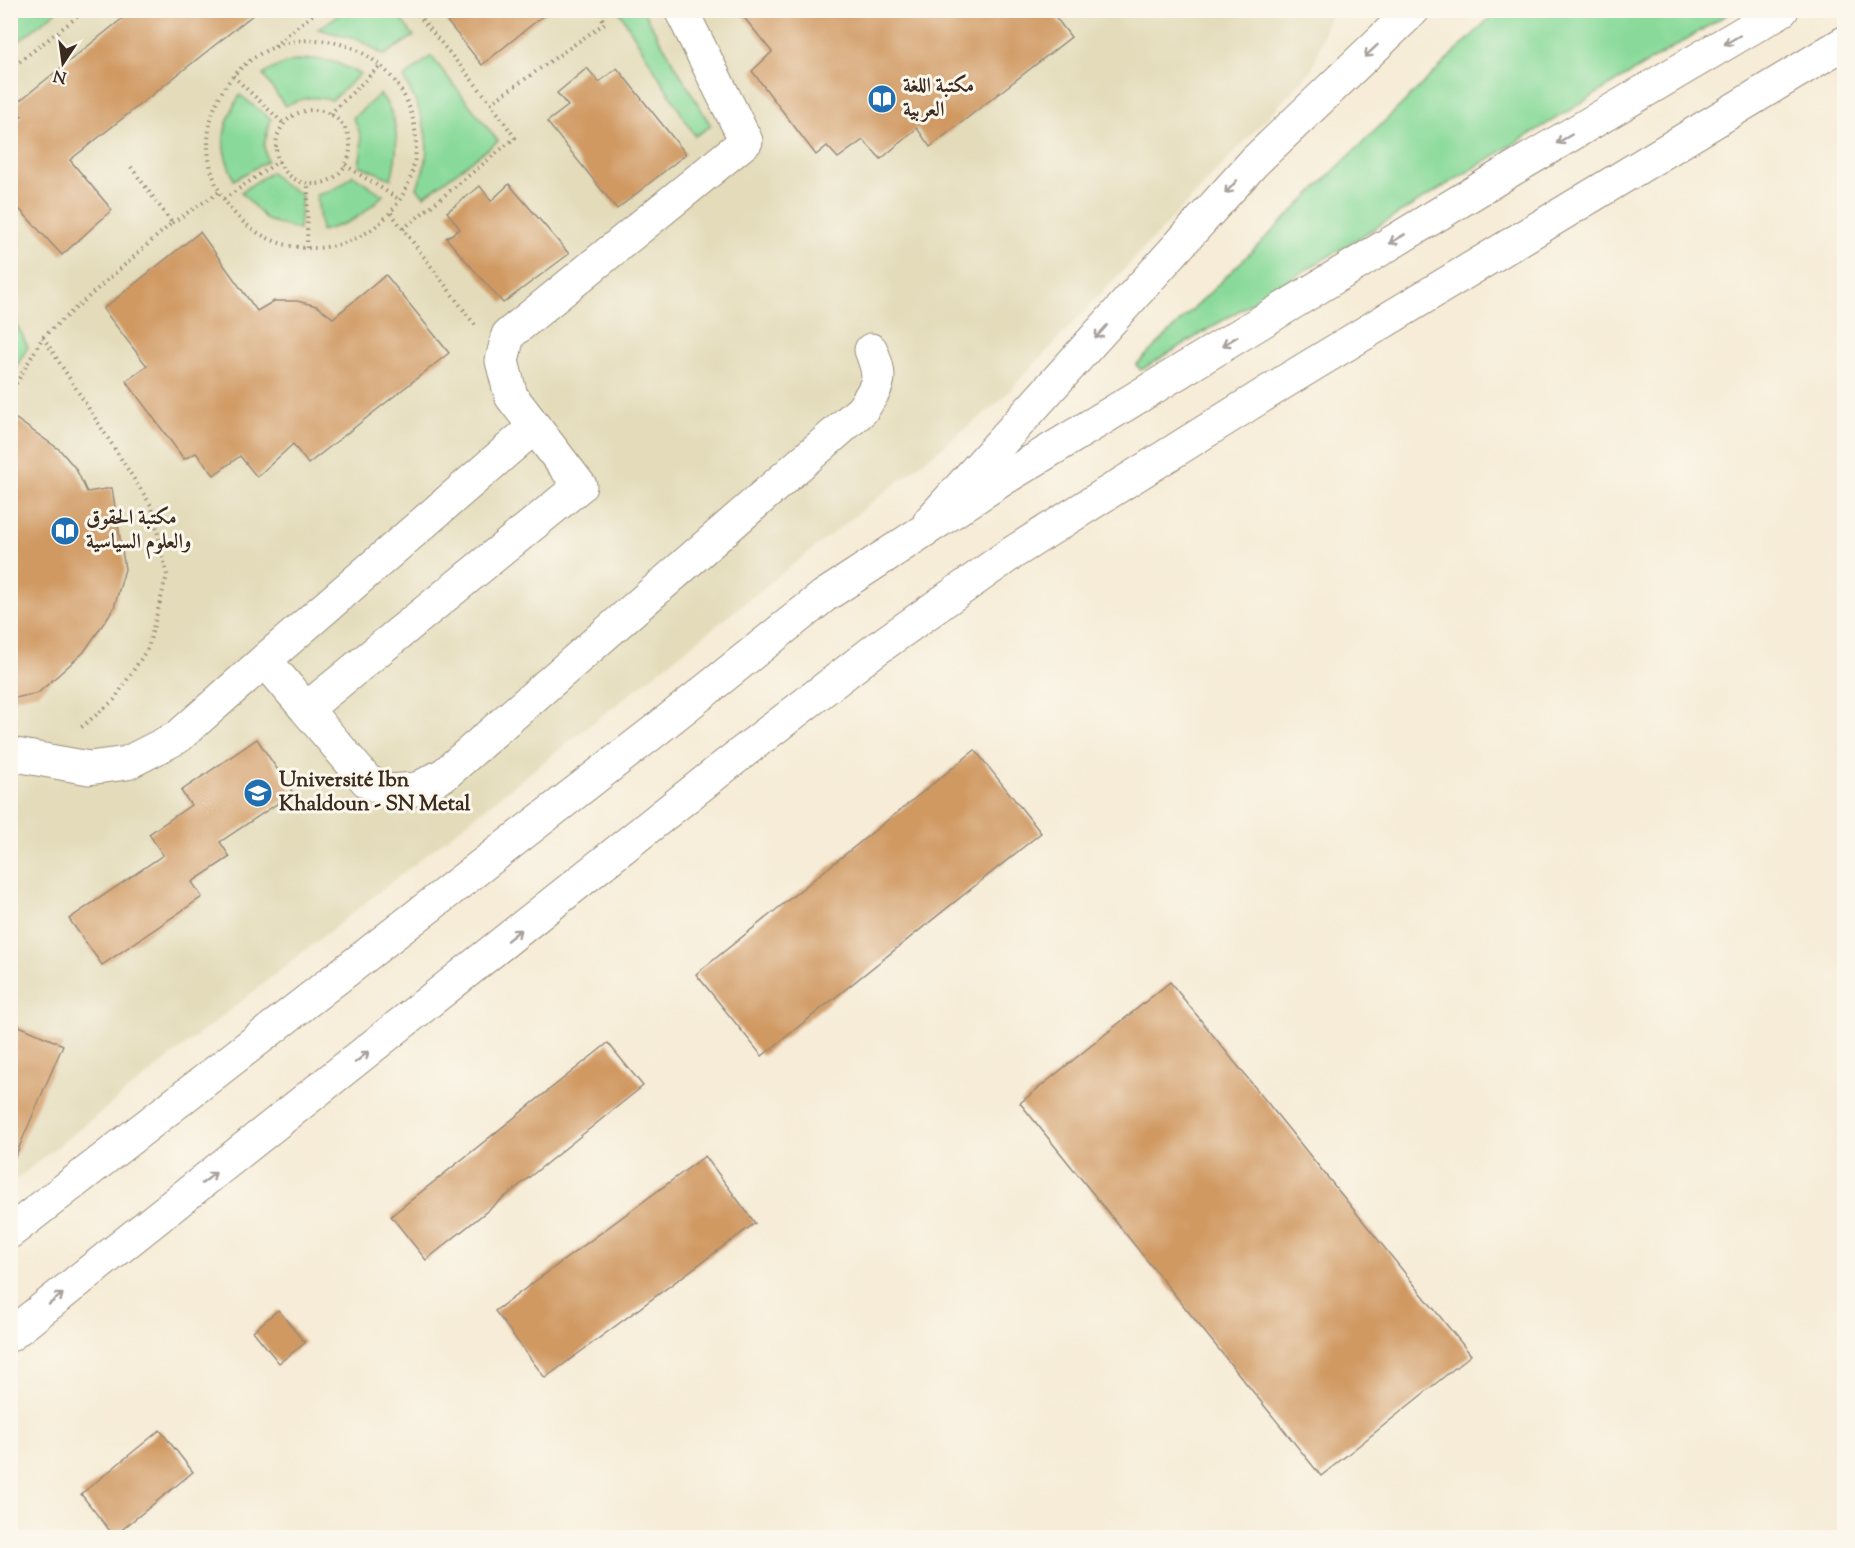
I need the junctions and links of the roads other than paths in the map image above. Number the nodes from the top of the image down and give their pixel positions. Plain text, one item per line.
1 (681, 10) edge
2 (1413, 10) edge
3 (1782, 10) edge
4 (1845, 43) edge
5 (871, 350) dead end
6 (534, 428) junction
7 (917, 535) junction
8 (265, 660) junction
9 (306, 709) junction
10 (10, 754) edge
11 (10, 1232) edge
12 (10, 1335) edge

1 - 6 main road
2 -> 7 main road
3 -> 7 main road
12 -> 4 main road
5 - 9 main road
6 - 8 main road
6 - 9 main road
7 - 11 main road
8 - 9 main road
8 - 10 main road

